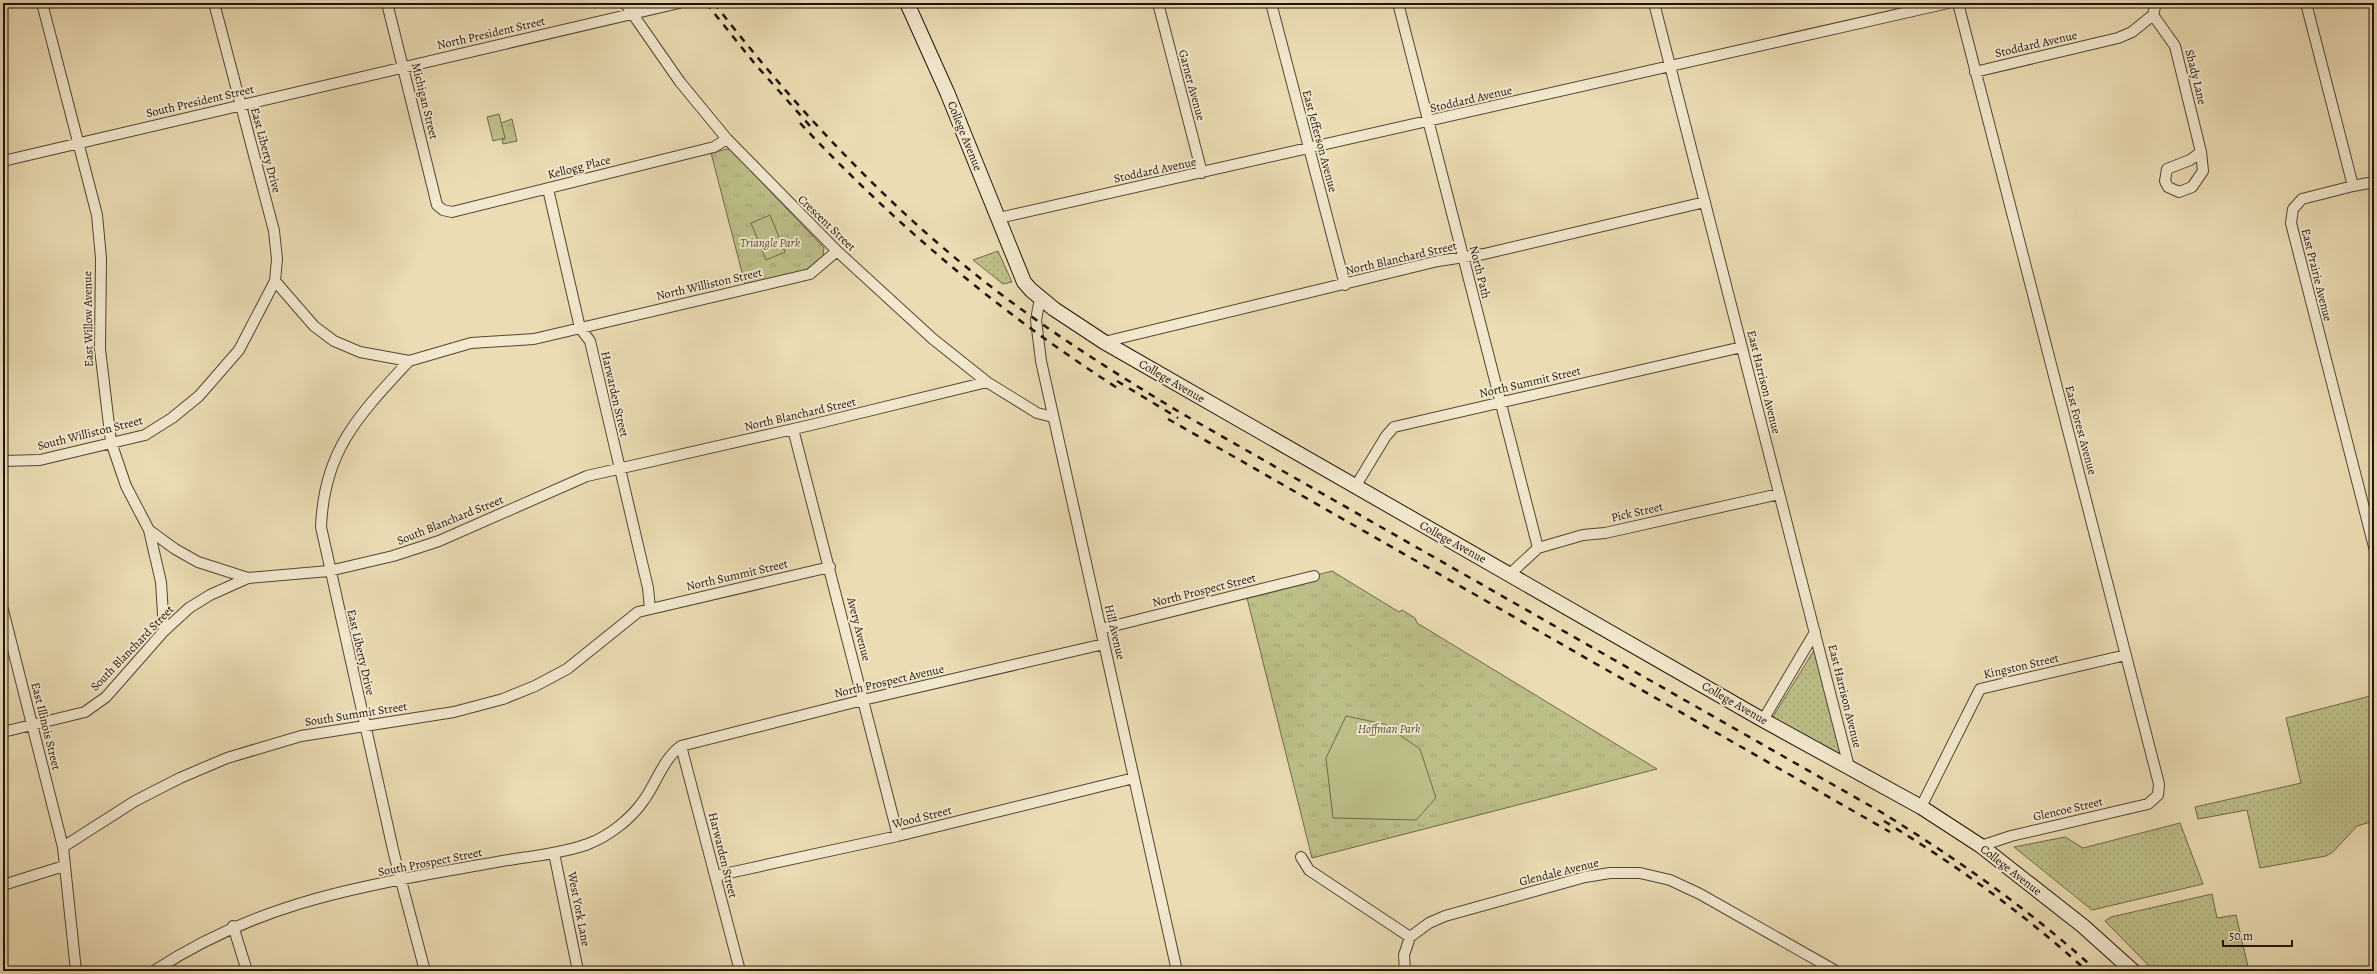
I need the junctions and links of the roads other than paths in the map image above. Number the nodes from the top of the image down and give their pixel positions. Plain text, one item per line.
1 (42, 3) edge
2 (214, 3) edge
3 (387, 3) edge
4 (625, 3) edge
5 (678, 3) edge
6 (907, 3) edge
7 (1158, 3) edge
8 (1271, 3) edge
9 (1398, 3) edge
10 (1654, 3) edge
11 (1948, 3) edge
12 (1958, 3) edge
13 (2156, 3) edge
14 (2306, 3) edge
15 (632, 14) junction
16 (2153, 15) junction
17 (403, 67) junction
18 (1671, 68) junction
19 (1975, 72) junction
20 (241, 105) junction
21 (1429, 122) junction
22 (727, 139) junction
23 (79, 143) junction
24 (1309, 148) junction
25 (2201, 152) dead end
26 (3, 161) edge
27 (1202, 174) junction
28 (2374, 182) edge
29 (2353, 186) junction
30 (548, 189) junction
31 (1705, 202) junction
32 (437, 205) joint
33 (999, 218) junction
34 (837, 251) junction
35 (1462, 257) junction
36 (276, 281) junction
37 (1345, 285) junction
38 (1040, 298) junction
39 (580, 328) junction
40 (1104, 342) junction
41 (1742, 347) junction
42 (409, 361) junction
43 (986, 382) junction
44 (1500, 402) junction
45 (1053, 418) junction
46 (793, 429) junction
47 (112, 442) junction
48 (3, 461) edge
49 (618, 469) junction
50 (1356, 487) junction
51 (1779, 494) junction
52 (149, 530) junction
53 (2374, 547) edge
54 (1538, 548) junction
55 (830, 567) junction
56 (330, 571) junction
57 (1510, 574) junction
58 (1314, 576) dead end
59 (248, 578) junction
60 (650, 609) junction
61 (3, 610) edge
62 (1101, 629) junction
63 (164, 631) junction
64 (1815, 632) junction
65 (1104, 644) junction
66 (2126, 655) junction
67 (863, 700) junction
68 (1763, 720) junction
69 (32, 725) junction
70 (365, 726) junction
71 (3, 732) edge
72 (682, 746) junction
73 (1849, 767) junction
74 (1134, 778) junction
75 (2158, 795) joint
76 (1922, 807) junction
77 (898, 836) junction
78 (1981, 846) junction
79 (63, 847) junction
80 (554, 853) junction
81 (1301, 856) dead end
82 (64, 866) junction
83 (715, 876) junction
84 (401, 880) junction
85 (3, 885) edge
86 (233, 926) junction
87 (1410, 937) junction
88 (76, 971) edge
89 (154, 971) edge
90 (247, 971) edge
91 (425, 971) edge
92 (578, 971) edge
93 (740, 971) edge
94 (1177, 971) edge
95 (1405, 971) edge
96 (1836, 971) edge
97 (2133, 971) edge

1 - 23 street, East Willow Avenue
2 - 20 street, East Liberty Drive
3 - 17 street, Michigan Street
4 - 15 street, Crescent Street
5 - 15 street, North President Street
6 - 33 street, College Avenue
7 - 27 street, Garner Avenue
8 - 24 street, East Jefferson Avenue
9 - 21 street, North Path
10 - 18 street, East Harrison Avenue
11 - 18 street, Stoddard Avenue
12 - 19 street
13 - 16 street
14 - 29 street
15 - 17 street, North President Street
15 - 22 street, Crescent Street
16 - 19 street, Stoddard Avenue
16 - 25 street, Shady Lane
17 - 20 street, South President Street
17 - 32 street, Michigan Street
18 - 21 street, Stoddard Avenue
18 - 31 street, East Harrison Avenue
19 - 66 street, East Forest Avenue
20 - 23 street, South President Street
20 - 36 street, East Liberty Drive
21 - 24 street, Stoddard Avenue
21 - 35 street, North Path
22 - 30 street, Kellogg Place
22 - 34 street, Crescent Street
23 - 26 street, South President Street
23 - 47 street, East Willow Avenue
24 - 27 street, Stoddard Avenue
24 - 37 street, East Jefferson Avenue
27 - 33 street, Stoddard Avenue
28 - 29 street
29 - 53 street, East Prairie Avenue
30 - 32 street, Kellogg Place
30 - 39 street, Harwarden Street
31 - 35 street, North Blanchard Street
31 - 41 street, East Harrison Avenue
33 - 38 street, College Avenue
34 - 39 street, North Williston Street
34 - 43 street, Crescent Street
35 - 37 street, North Blanchard Street
35 - 44 street, North Path
36 - 42 street
36 - 47 street, South Williston Street
37 - 40 street, North Blanchard Street
38 - 40 street, College Avenue
38 - 45 street, Hill Avenue
39 - 42 street
39 - 49 street, Harwarden Street
40 - 50 street, College Avenue
41 - 44 street, North Summit Street
41 - 51 street, East Harrison Avenue
42 - 56 street, East Liberty Drive
43 - 45 street, Crescent Street
43 - 46 street, North Blanchard Street
44 - 50 street, North Summit Street
44 - 54 street, North Path
45 - 62 street, Hill Avenue
46 - 49 street, North Blanchard Street
46 - 55 street, Avery Avenue
47 - 48 street, South Williston Street
47 - 52 street, East Willow Avenue
49 - 56 street, South Blanchard Street
49 - 60 street, Harwarden Street
50 - 57 street, College Avenue
51 - 54 street, Pick Street
51 - 64 street, East Harrison Avenue
52 - 59 street
52 - 63 street, East Willow Avenue
54 - 57 street, Pick Street
55 - 60 street, North Summit Street
55 - 67 street, Avery Avenue
56 - 59 street, South Blanchard Street
56 - 70 street, East Liberty Drive
57 - 68 street, College Avenue
58 - 62 street, North Prospect Street
59 - 63 street, South Blanchard Street
60 - 70 street, South Summit Street
61 - 69 street, East Illinois Street
62 - 65 street, Hill Avenue
63 - 69 street, South Blanchard Street
64 - 68 street
64 - 73 street, East Harrison Avenue
65 - 67 street, North Prospect Avenue
65 - 74 street, Hill Avenue
66 - 75 street, East Forest Avenue
66 - 76 street, Kingston Street
67 - 72 street, North Prospect Avenue
67 - 77 street, Avery Avenue
68 - 73 street, College Avenue
69 - 71 street, South Blanchard Street
69 - 79 street, East Illinois Street
70 - 79 street, South Summit Street
70 - 84 street, East Liberty Drive
72 - 80 street, South Prospect Street
72 - 83 street, Harwarden Street
73 - 76 street, College Avenue
74 - 77 street, Wood Street
74 - 94 street, Hill Avenue
75 - 78 street, Glencoe Street
76 - 78 street, College Avenue
77 - 83 street, Wood Street
78 - 97 street, College Avenue
79 - 82 street, East Illinois Street
80 - 84 street, South Prospect Street
80 - 92 street, West York Lane
81 - 87 street
82 - 85 street
82 - 88 street
83 - 93 street, Harwarden Street
84 - 86 street, South Prospect Street
84 - 91 street, East Liberty Drive
86 - 89 street, South Prospect Street
86 - 90 street
87 - 95 street
87 - 96 street, Glendale Avenue

